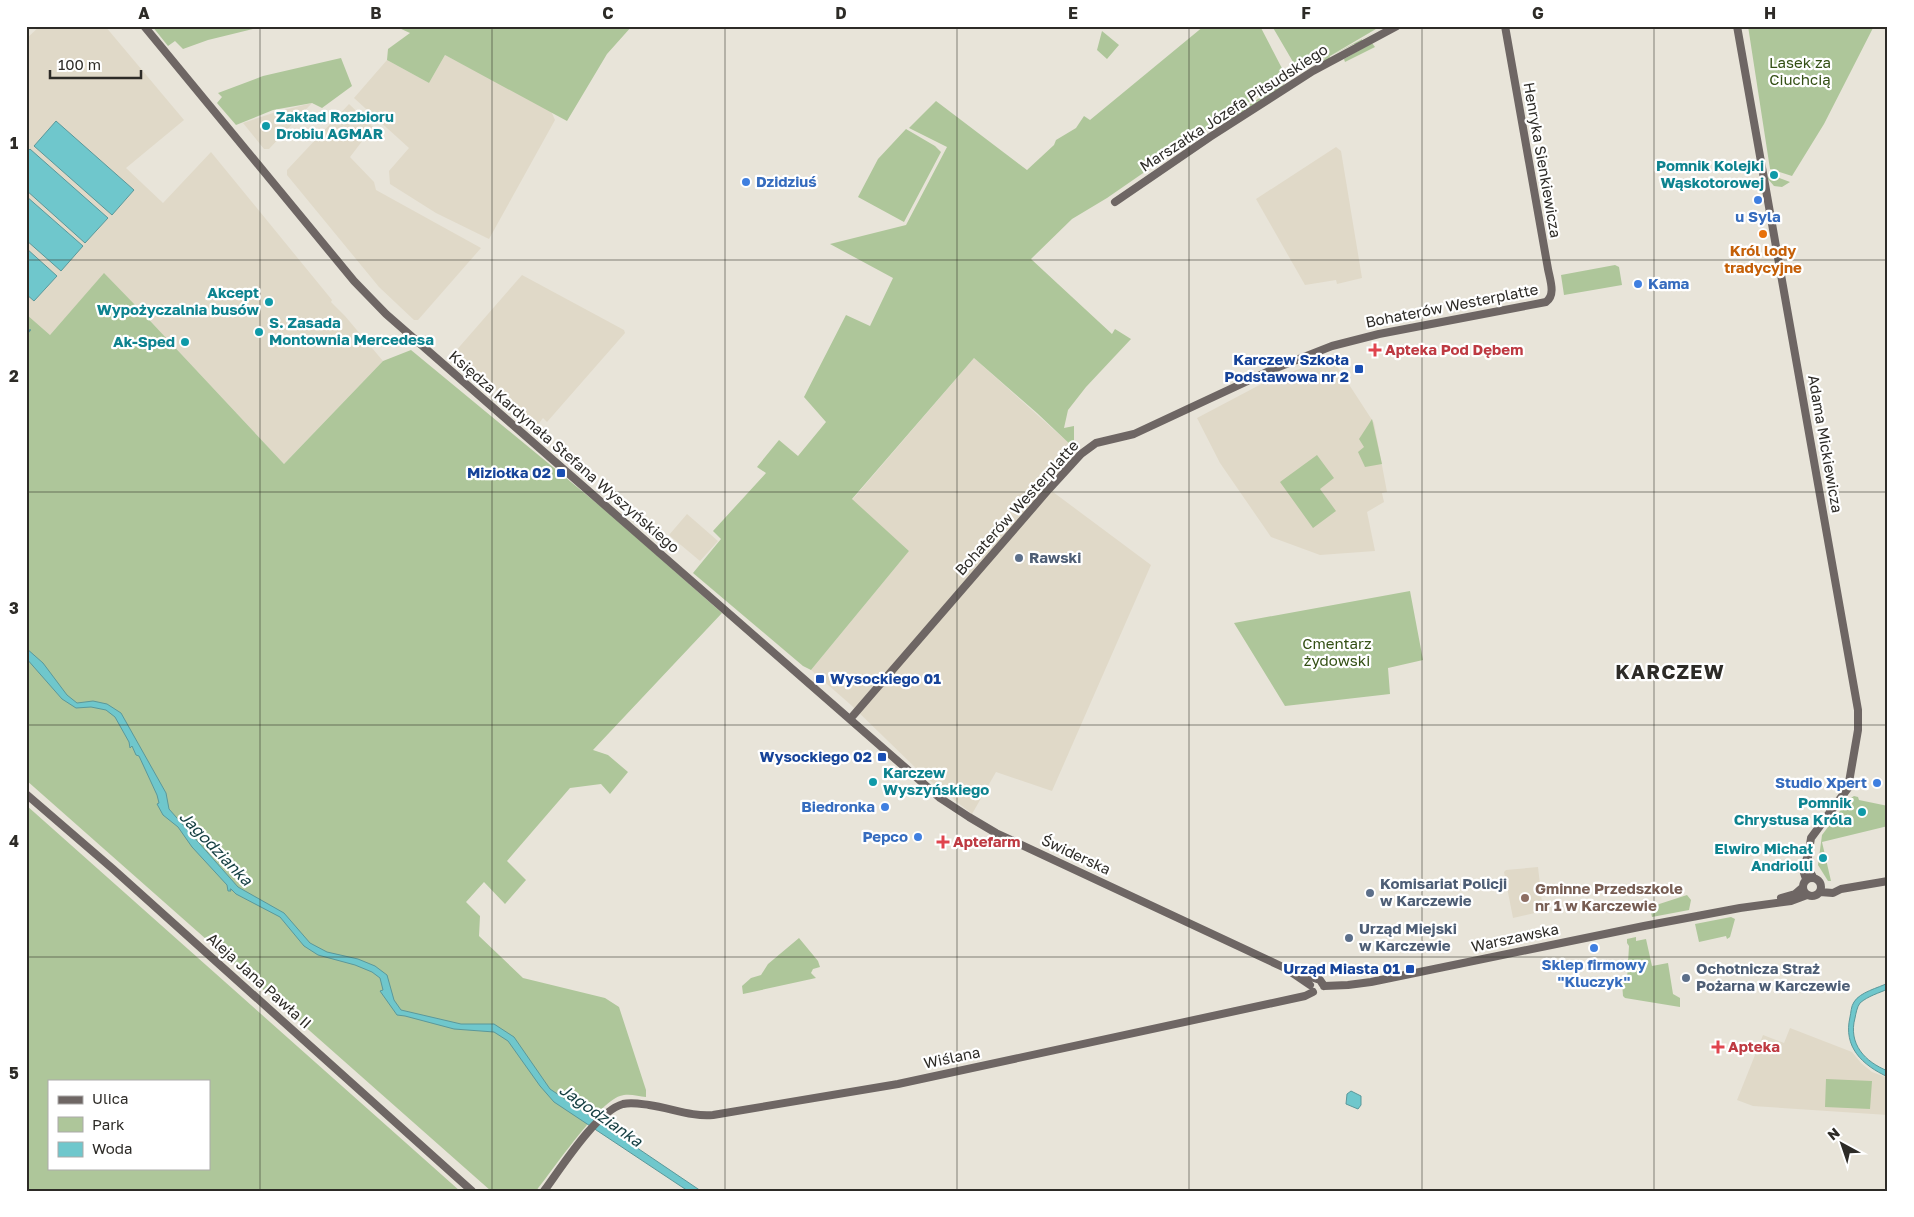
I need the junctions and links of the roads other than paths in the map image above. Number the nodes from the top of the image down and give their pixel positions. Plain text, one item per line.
1 (144, 26) edge
2 (1397, 26) edge
3 (1505, 26) edge
4 (1737, 26) edge
5 (1115, 202) dead end
6 (1550, 299) joint
7 (851, 718) junction
8 (26, 794) edge
9 (1810, 878) junction
10 (1888, 881) edge
11 (1820, 888) junction
12 (1804, 892) junction
13 (1313, 985) junction
14 (1324, 986) junction
15 (472, 1191) edge
16 (544, 1191) edge

1 - 7 street, Księdza Kardynała Stefana Wyszyńskiego
2 - 5 street, Marszałka Józefa Piłsudskiego
3 - 6 street, Henryka Sienkiewicza
4 - 9 street, Adama Mickiewicza
6 - 7 street, Bohaterów Westerplatte
7 - 13 street, Świderska
8 - 15 street, Aleja Jana Pawła II
9 - 11 street
9 - 12 street
10 - 11 street
11 - 12 street
12 - 14 street, Warszawska
13 - 14 street
13 - 14 street, Wiślana
13 - 16 street, Wiślana

